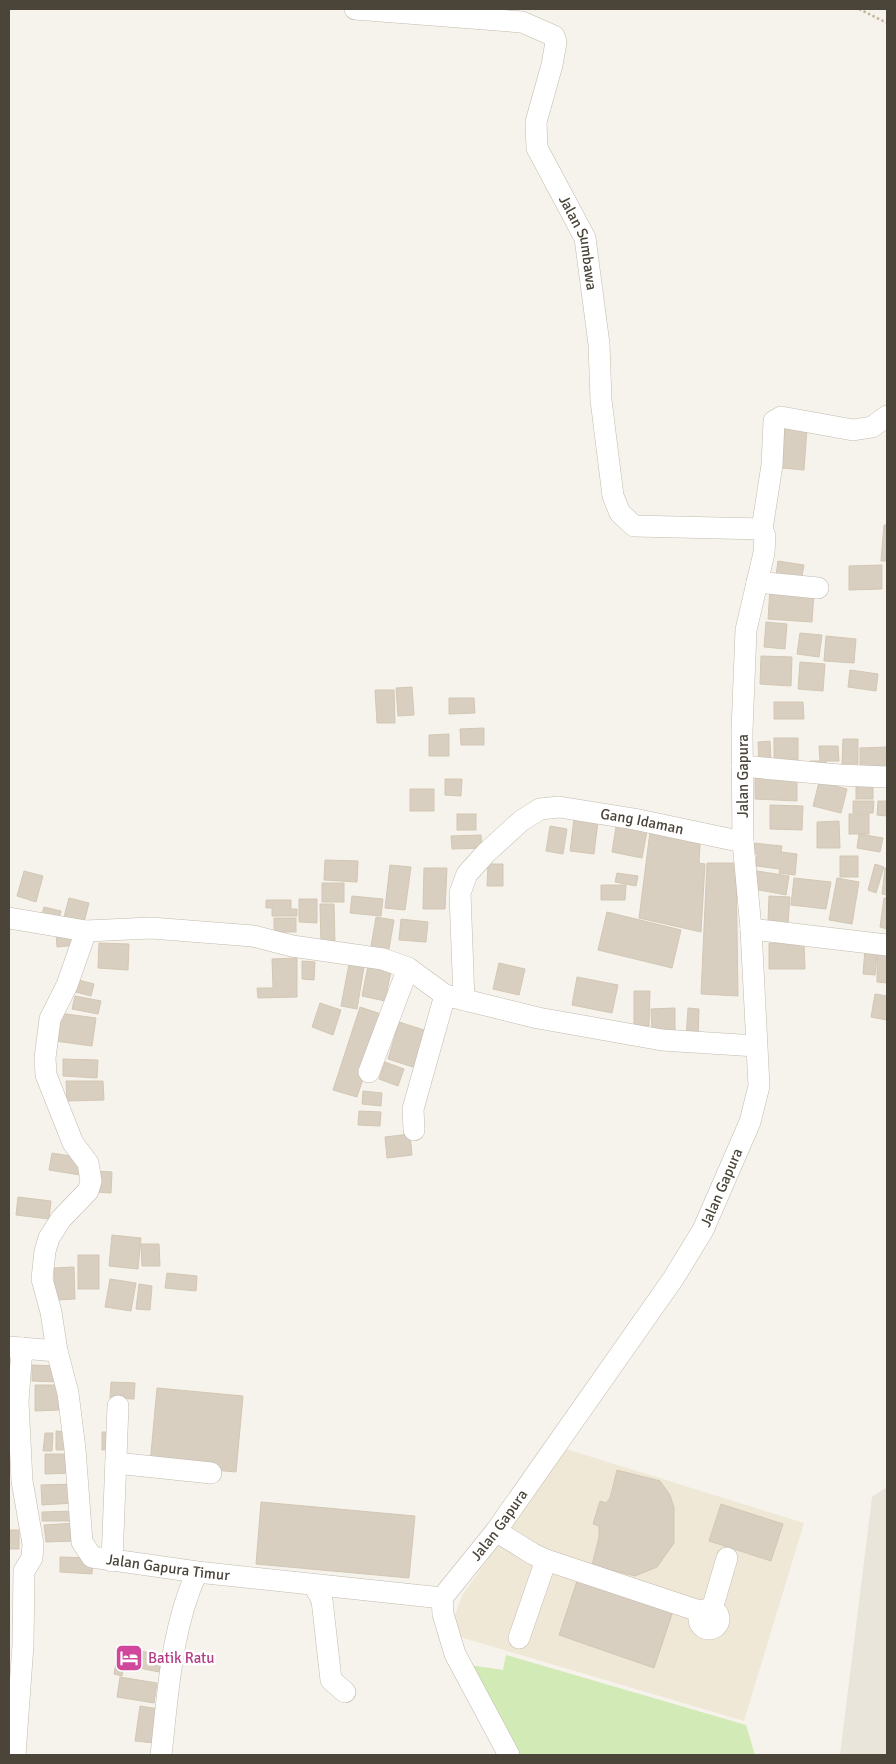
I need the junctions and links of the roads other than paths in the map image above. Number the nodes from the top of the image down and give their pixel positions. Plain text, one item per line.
1 (355, 9) edge
2 (887, 416) edge
3 (762, 529) junction
4 (757, 582) junction
5 (818, 588) dead end
6 (742, 766) junction
7 (887, 778) edge
8 (743, 842) junction
9 (9, 918) edge
10 (751, 929) junction
11 (86, 931) junction
12 (887, 945) edge
13 (408, 968) junction
14 (454, 998) junction
15 (756, 1046) junction
16 (369, 1072) dead end
17 (414, 1130) dead end
18 (15, 1348) edge
19 (58, 1351) junction
20 (14, 1401) edge
21 (118, 1406) dead end
22 (116, 1463) junction
23 (211, 1473) dead end
24 (496, 1530) junction
25 (727, 1558) dead end
26 (546, 1560) junction
27 (112, 1561) junction
28 (17, 1570) edge
29 (197, 1572) junction
30 (314, 1585) junction
31 (442, 1598) junction
32 (519, 1638) dead end
33 (16, 1644) edge
34 (345, 1692) dead end
35 (16, 1755) edge
36 (161, 1755) edge
37 (509, 1755) edge

1 - 3 street, Jalan Sumbawa
2 - 3 street, Jalan Gapura
3 - 4 street, Jalan Gapura
4 - 5 street
4 - 6 street, Jalan Gapura
6 - 7 street
6 - 8 street, Jalan Gapura
8 - 10 street, Jalan Gapura
8 - 14 street, Gang Idaman
9 - 11 street
10 - 12 street
10 - 15 street, Jalan Gapura
11 - 13 street
11 - 19 street, Jalan Gapura Timur
13 - 14 street
13 - 16 street
14 - 15 street
14 - 17 street
15 - 24 street, Jalan Gapura
18 - 19 street
18 - 20 street
19 - 27 street, Jalan Gapura Timur
20 - 28 street
21 - 22 street
22 - 23 street
22 - 27 street
24 - 26 street
24 - 31 street, Jalan Gapura
25 - 26 street
26 - 32 street
27 - 29 street, Jalan Gapura Timur
28 - 33 street
29 - 30 street, Jalan Gapura Timur
29 - 36 street
30 - 31 street, Jalan Gapura Timur
30 - 34 street
31 - 37 street
33 - 35 street

